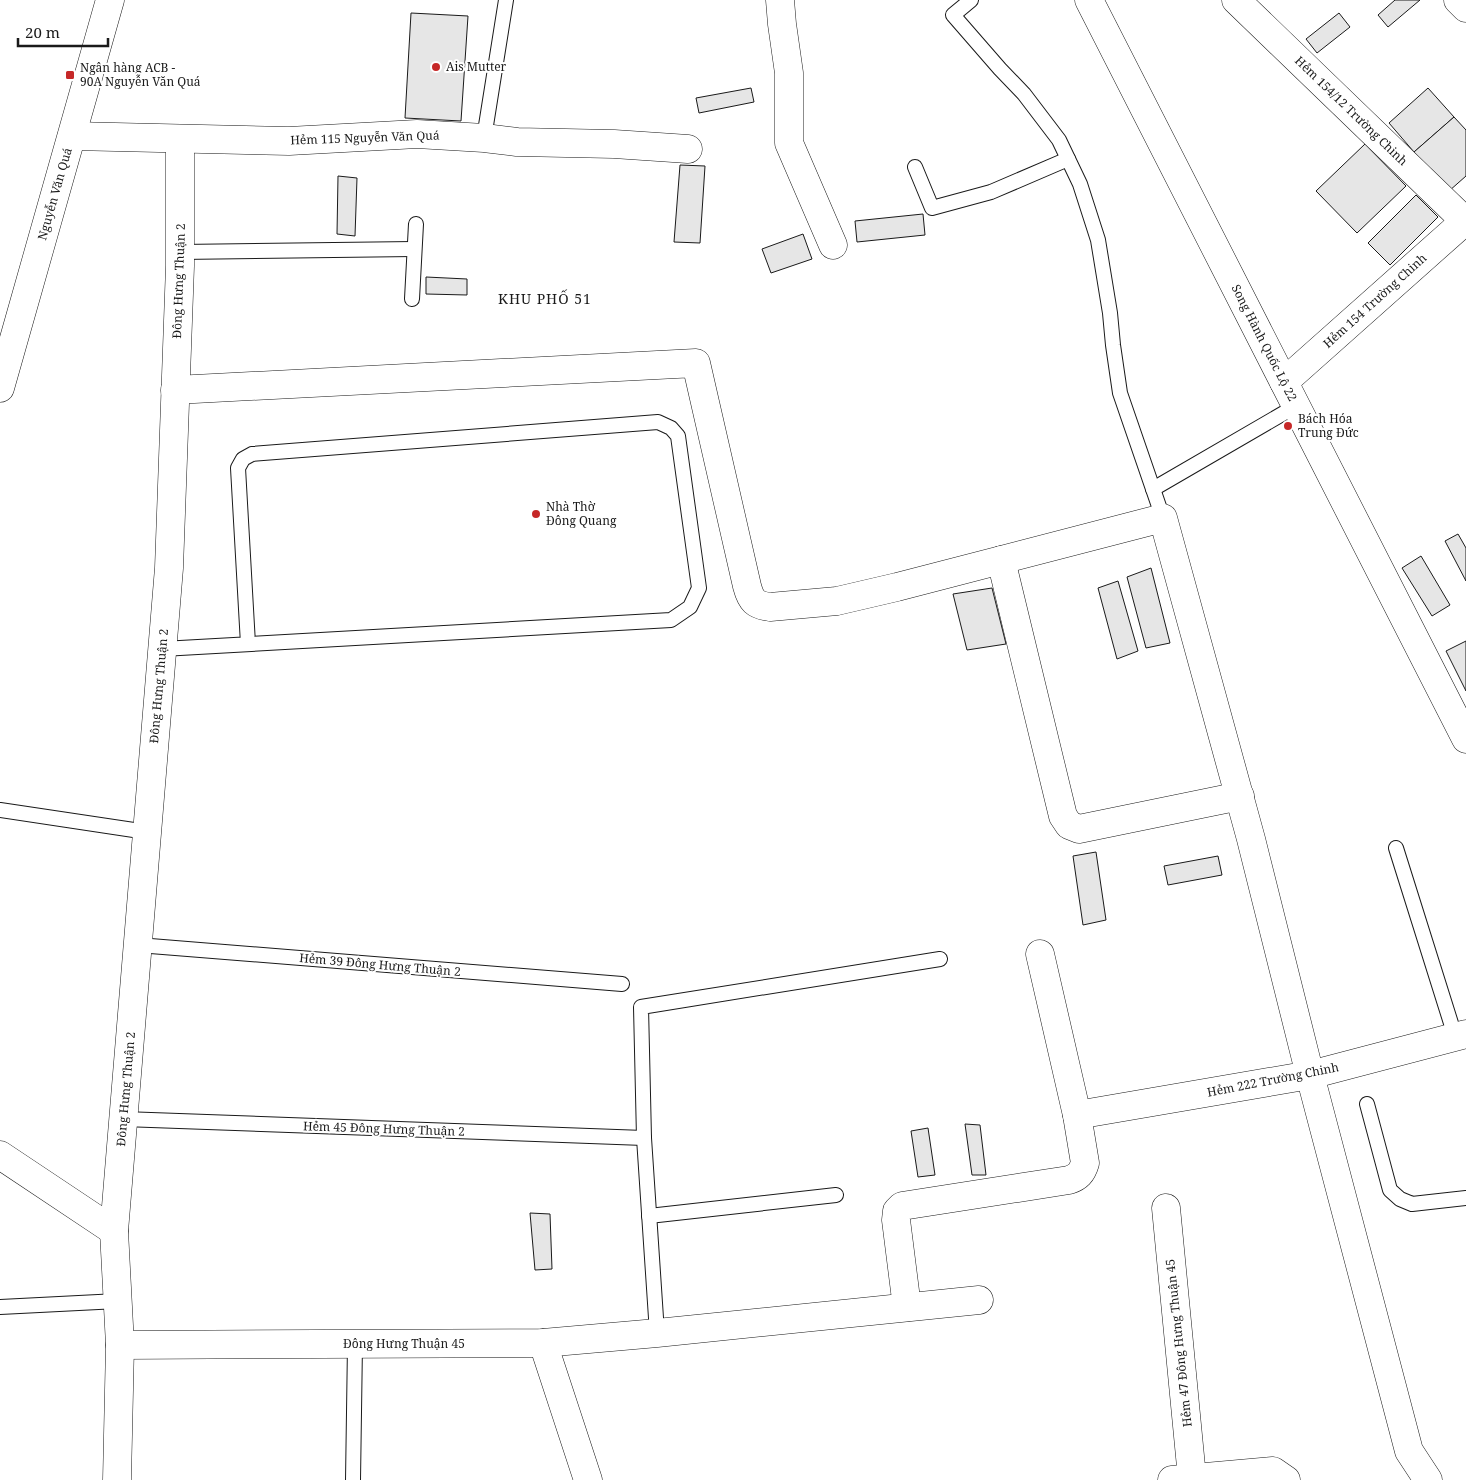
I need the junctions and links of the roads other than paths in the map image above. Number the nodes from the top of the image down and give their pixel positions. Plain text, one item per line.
1 (110, 0) edge
2 (506, 0) edge
3 (780, 0) edge
4 (971, 0) edge
5 (1089, 0) edge
6 (1236, 0) edge
7 (1458, 0) edge
8 (1466, 8) edge
9 (72, 136) junction
10 (484, 138) junction
11 (180, 139) junction
12 (688, 149) dead end
13 (1068, 160) junction
14 (914, 167) dead end
15 (1466, 221) edge
16 (416, 224) dead end
17 (833, 245) dead end
18 (414, 249) junction
19 (180, 252) junction
20 (412, 299) dead end
21 (2, 376) edge
22 (1284, 382) junction
23 (175, 390) junction
24 (1296, 406) junction
25 (1154, 489) junction
26 (1163, 518) junction
27 (1001, 560) junction
28 (248, 644) junction
29 (162, 649) junction
30 (1466, 739) edge
31 (1240, 796) junction
32 (0, 810) edge
33 (147, 832) junction
34 (1396, 848) dead end
35 (138, 945) junction
36 (1040, 954) dead end
37 (940, 959) dead end
38 (622, 984) dead end
39 (1461, 1035) edge
40 (1310, 1075) junction
41 (1367, 1104) dead end
42 (1077, 1115) junction
43 (123, 1120) junction
44 (644, 1138) junction
45 (0, 1155) edge
46 (836, 1195) dead end
47 (1466, 1198) edge
48 (1166, 1208) dead end
49 (649, 1216) junction
50 (114, 1231) junction
51 (979, 1300) dead end
52 (118, 1301) junction
53 (0, 1307) edge
54 (907, 1308) junction
55 (657, 1333) junction
56 (543, 1343) junction
57 (355, 1344) junction
58 (120, 1346) junction
59 (1182, 1479) edge
60 (116, 1480) edge
61 (354, 1480) edge
62 (588, 1480) edge
63 (1286, 1480) edge
64 (1428, 1480) edge

1 - 9 street, Nguyễn Văn Quá
2 - 10 lane
3 - 17 street
4 - 13 lane
5 - 22 street, Song Hành Quốc Lộ 22
6 - 15 street, Hẻm 154/12 Trường Chinh
7 - 8 street
9 - 11 street, Hẻm 115 Nguyễn Văn Quá
9 - 21 street, Nguyễn Văn Quá
10 - 11 street, Hẻm 115 Nguyễn Văn Quá
10 - 12 street, Hẻm 115 Nguyễn Văn Quá
11 - 19 street, Đông Hưng Thuận 2
13 - 14 lane
13 - 25 lane
15 - 22 street, Hẻm 154 Trường Chinh
16 - 18 lane
18 - 19 lane
18 - 20 lane
19 - 23 street, Đông Hưng Thuận 2
22 - 24 street, Song Hành Quốc Lộ 22
23 - 27 street
23 - 29 street, Đông Hưng Thuận 2
24 - 25 lane
24 - 30 street, Song Hành Quốc Lộ 22
25 - 26 lane
26 - 27 street
26 - 31 street
27 - 31 street
28 - 28 lane
28 - 29 lane
29 - 33 street, Đông Hưng Thuận 2
31 - 40 street
32 - 33 lane
33 - 35 street, Đông Hưng Thuận 2
34 - 39 lane
35 - 38 lane, Hẻm 39 Đông Hưng Thuận 2
35 - 43 street, Đông Hưng Thuận 2
36 - 42 street
37 - 44 lane
39 - 40 street, Hẻm 222 Trường Chinh
40 - 42 street, Hẻm 222 Trường Chinh
40 - 64 street
41 - 47 lane
42 - 54 street
43 - 44 lane, Hẻm 45 Đông Hưng Thuận 2
43 - 50 street, Đông Hưng Thuận 2
44 - 49 lane
45 - 50 street
46 - 49 lane
48 - 59 street, Hẻm 47 Đông Hưng Thuận 45
49 - 55 lane
50 - 52 street, Đông Hưng Thuận 2
51 - 54 street, Đông Hưng Thuận 45
52 - 53 lane
52 - 58 street, Đông Hưng Thuận 2
54 - 55 street, Đông Hưng Thuận 45
55 - 56 street, Đông Hưng Thuận 45
56 - 57 street, Đông Hưng Thuận 45
56 - 62 street
57 - 58 street, Đông Hưng Thuận 45
57 - 61 lane
58 - 60 street, Đông Hưng Thuận 2
59 - 63 street

